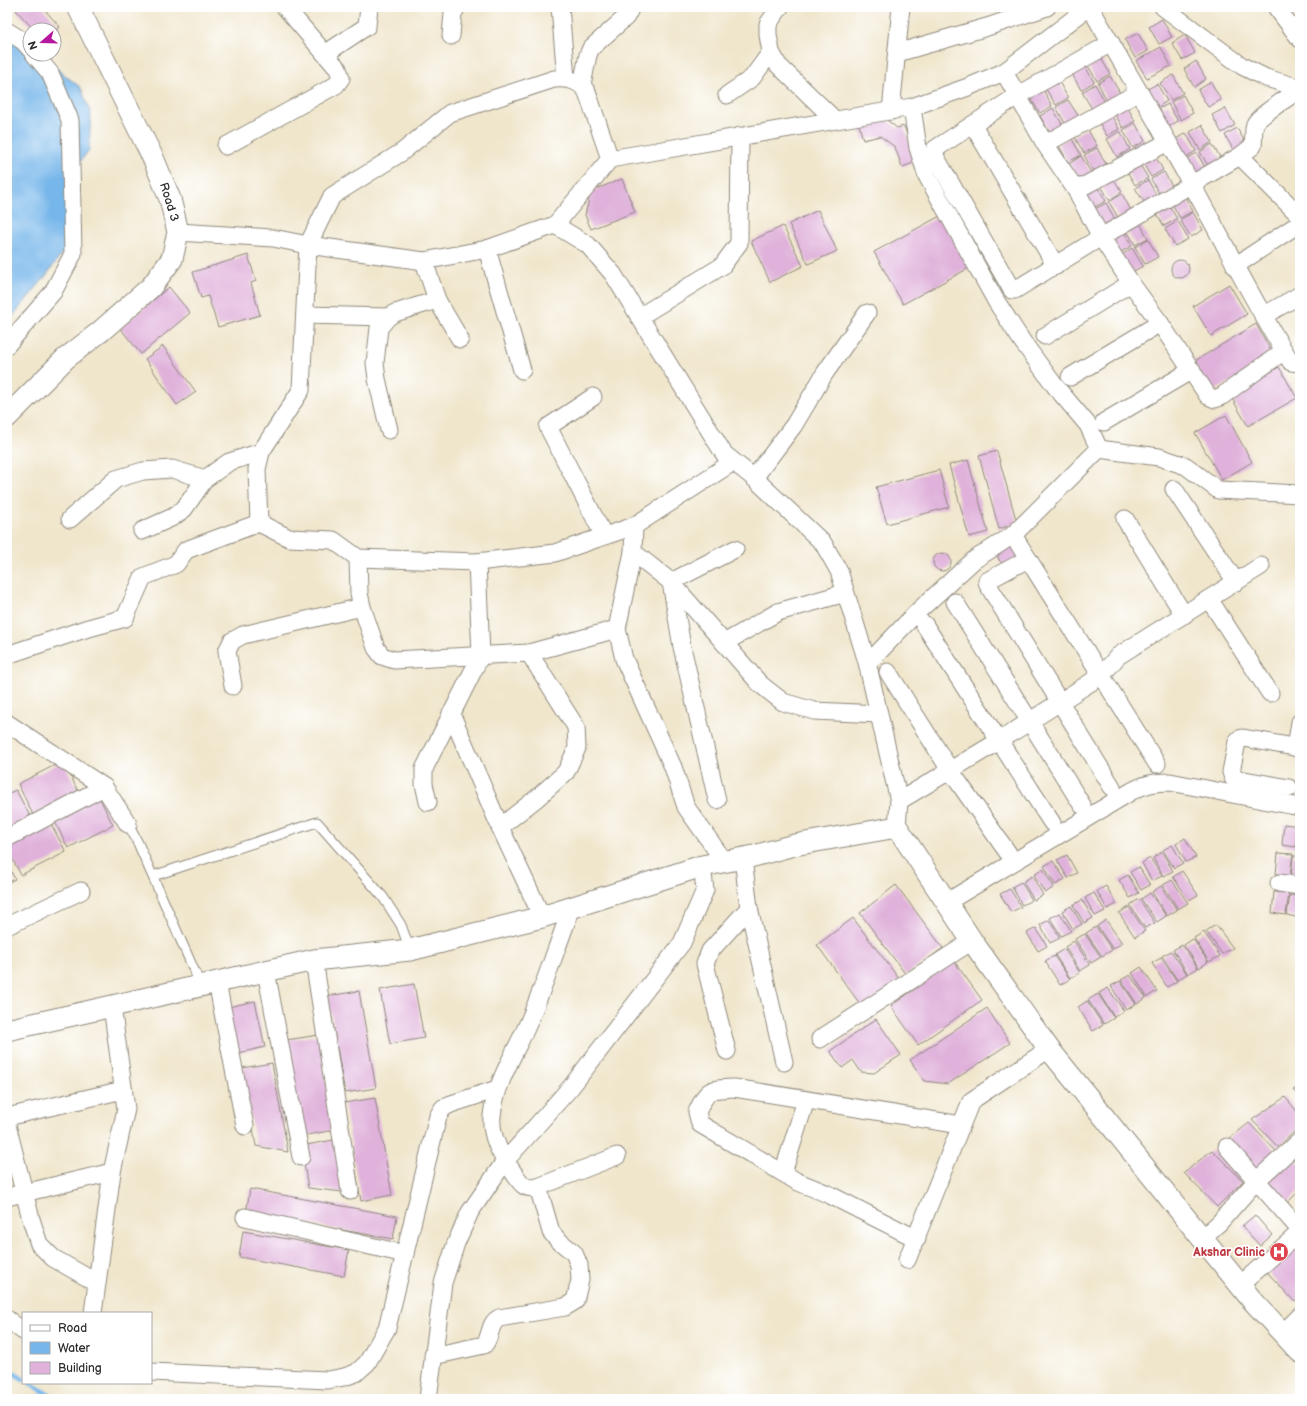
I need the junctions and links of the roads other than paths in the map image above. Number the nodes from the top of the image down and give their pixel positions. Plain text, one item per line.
1 (78, 7) edge
2 (285, 7) edge
3 (369, 7) edge
4 (457, 7) edge
5 (560, 7) edge
6 (631, 7) edge
7 (780, 7) edge
8 (901, 7) edge
9 (1047, 7) edge
10 (1163, 7) edge
11 (1276, 7) edge
12 (1085, 9) edge
13 (7, 32) edge
14 (451, 36) dead end
15 (1300, 39) edge
16 (22, 40) edge
17 (1110, 43) junction
18 (771, 52) junction
19 (897, 53) junction
20 (325, 54) junction
21 (41, 62) edge
22 (1004, 72) junction
23 (566, 78) junction
24 (582, 85) junction
25 (1300, 89) edge
26 (1139, 92) junction
27 (727, 95) dead end
28 (1017, 96) junction
29 (912, 107) junction
30 (891, 110) junction
31 (835, 120) junction
32 (973, 125) junction
33 (740, 136) junction
34 (1168, 142) junction
35 (1045, 144) junction
36 (226, 146) dead end
37 (1240, 156) junction
38 (610, 158) junction
39 (1192, 184) junction
40 (1076, 190) junction
41 (1300, 216) edge
42 (1300, 223) edge
43 (555, 225) junction
44 (178, 232) junction
45 (1101, 237) junction
46 (308, 245) junction
47 (487, 249) junction
48 (424, 261) junction
49 (1056, 266) junction
50 (1235, 266) junction
51 (1131, 283) junction
52 (1300, 295) edge
53 (437, 300) junction
54 (867, 313) dead end
55 (305, 315) junction
56 (1263, 316) junction
57 (388, 317) junction
58 (639, 317) junction
59 (1160, 323) junction
60 (1045, 336) dead end
61 (460, 339) dead end
62 (7, 345) edge
63 (1284, 351) junction
64 (1300, 363) edge
65 (522, 370) dead end
66 (1192, 370) junction
67 (1070, 377) dead end
68 (593, 397) dead end
69 (7, 418) edge
70 (1104, 422) dead end
71 (389, 430) dead end
72 (1099, 448) junction
73 (261, 452) junction
74 (733, 462) junction
75 (754, 478) junction
76 (205, 479) junction
77 (1174, 489) dead end
78 (1300, 494) edge
79 (70, 519) dead end
80 (1125, 519) dead end
81 (259, 523) junction
82 (634, 526) junction
83 (142, 531) dead end
84 (1013, 535) junction
85 (604, 536) junction
86 (735, 549) dead end
87 (633, 552) junction
88 (358, 558) junction
89 (1028, 559) junction
90 (477, 562) junction
91 (1262, 566) dead end
92 (671, 582) junction
93 (1236, 582) junction
94 (846, 593) junction
95 (1209, 599) junction
96 (955, 602) dead end
97 (362, 607) junction
98 (1184, 615) junction
99 (924, 624) dead end
100 (617, 629) junction
101 (724, 643) junction
102 (529, 653) junction
103 (7, 655) edge
104 (481, 655) junction
105 (867, 662) junction
106 (888, 672) dead end
107 (1102, 675) junction
108 (233, 686) dead end
109 (1270, 693) dead end
110 (1060, 702) junction
111 (451, 713) junction
112 (879, 714) junction
113 (1030, 721) junction
114 (7, 722) edge
115 (1300, 722) edge
116 (999, 741) junction
117 (1298, 748) edge
118 (1157, 764) dead end
119 (950, 770) junction
120 (104, 787) junction
121 (1112, 787) dead end
122 (1289, 788) dead end
123 (718, 800) dead end
124 (899, 801) junction
125 (428, 802) dead end
126 (1082, 805) dead end
127 (1300, 807) edge
128 (1052, 823) dead end
129 (128, 824) joint
130 (500, 827) junction
131 (897, 827) junction
132 (7, 838) edge
133 (1008, 853) dead end
134 (734, 860) junction
135 (702, 866) junction
136 (153, 876) junction
137 (1279, 882) dead end
138 (1300, 886) edge
139 (81, 891) dead end
140 (947, 902) junction
141 (572, 907) junction
142 (749, 908) junction
143 (542, 916) junction
144 (7, 926) edge
145 (972, 942) junction
146 (410, 950) junction
147 (314, 960) junction
148 (266, 971) junction
149 (209, 984) junction
150 (112, 1006) junction
151 (7, 1030) edge
152 (820, 1038) dead end
153 (1049, 1049) junction
154 (727, 1051) dead end
155 (784, 1062) dead end
156 (498, 1089) junction
157 (123, 1090) junction
158 (806, 1100) junction
159 (7, 1117) edge
160 (7, 1125) edge
161 (961, 1125) junction
162 (245, 1126) dead end
163 (1300, 1141) edge
164 (1227, 1147) dead end
165 (617, 1156) dead end
166 (302, 1157) dead end
167 (504, 1161) junction
168 (112, 1172) junction
169 (783, 1173) junction
170 (1256, 1181) junction
171 (538, 1187) junction
172 (350, 1191) dead end
173 (25, 1193) junction
174 (7, 1197) edge
175 (245, 1217) dead end
176 (1300, 1231) edge
177 (1202, 1238) junction
178 (917, 1239) junction
179 (405, 1254) junction
180 (907, 1260) dead end
181 (97, 1284) junction
182 (1240, 1285) junction
183 (93, 1312) edge
184 (1300, 1316) edge
185 (7, 1319) edge
186 (22, 1331) edge
187 (1282, 1333) junction
188 (1300, 1350) edge
189 (433, 1356) junction
190 (152, 1372) edge
191 (428, 1399) edge

1 - 44 street, Road 3
2 - 20 street
3 - 20 street
4 - 14 street
5 - 23 street
6 - 24 street
7 - 18 street
8 - 19 street
9 - 19 street
10 - 25 street
11 - 15 street
12 - 17 street
12 - 22 street
13 - 16 street
17 - 26 street
17 - 28 street
18 - 27 street
18 - 31 street
19 - 30 street
20 - 36 street
21 - 62 street
22 - 28 street
22 - 29 street
23 - 24 street
23 - 46 street
24 - 38 street
25 - 37 street
26 - 34 street
26 - 35 street
28 - 32 street
28 - 35 street
29 - 30 street
29 - 72 street
30 - 31 street
31 - 33 street
32 - 49 street
32 - 49 street
33 - 38 street
33 - 58 street
34 - 39 street
34 - 40 street
35 - 40 street
37 - 39 street
37 - 41 street
38 - 43 street
39 - 45 street
39 - 50 street
40 - 45 street
42 - 50 street
43 - 47 street
43 - 58 street
44 - 46 street
44 - 69 street, Road 3
45 - 49 street
45 - 51 street
46 - 48 street
46 - 55 street
47 - 48 street
47 - 65 street
48 - 53 street
50 - 56 street
51 - 59 street
51 - 60 street
52 - 56 street
53 - 57 street
53 - 61 street
54 - 75 street
55 - 57 street
55 - 73 street
56 - 63 street
57 - 71 street
58 - 74 street
59 - 66 street
59 - 67 street
63 - 64 street
63 - 66 street
66 - 70 street
68 - 85 street
72 - 78 street
72 - 84 street
73 - 76 street
73 - 81 street
74 - 75 street
74 - 82 street
75 - 94 street
76 - 79 street
76 - 83 street
77 - 93 street
80 - 98 street
81 - 88 street
81 - 103 street
82 - 85 street
82 - 87 street
84 - 89 street
84 - 105 street
85 - 90 street
86 - 92 street
87 - 92 street
87 - 100 street
88 - 90 street
88 - 97 street
89 - 107 street
89 - 110 street
90 - 104 street
91 - 93 street
92 - 101 street
92 - 123 street
93 - 95 street
94 - 101 street
94 - 105 street
95 - 98 street
95 - 109 street
96 - 113 street
97 - 104 street
97 - 108 street
98 - 107 street
99 - 116 street
100 - 102 street
100 - 134 street
101 - 112 street
102 - 104 street
102 - 130 street
104 - 111 street
105 - 112 street
106 - 119 street
107 - 110 street
107 - 118 street
110 - 113 street
110 - 121 street
111 - 125 street
111 - 130 street
112 - 124 street
113 - 116 street
113 - 126 street
114 - 120 street
115 - 117 street
116 - 119 street
116 - 128 street
117 - 122 street
119 - 124 street
119 - 133 street
120 - 129 street
120 - 132 street
124 - 131 street
127 - 140 street
129 - 136 lane
130 - 143 street
131 - 134 street
131 - 140 street
134 - 135 street
134 - 142 street
135 - 141 street
135 - 167 street
136 - 146 lane
136 - 149 lane
137 - 138 street
139 - 144 street
140 - 145 street
141 - 143 street
141 - 156 street
142 - 154 street
142 - 155 street
143 - 146 street
145 - 152 street
145 - 153 street
146 - 147 street
147 - 148 street
147 - 172 street
148 - 149 street
148 - 166 street
149 - 150 street
149 - 162 street
150 - 151 street
150 - 157 street
153 - 161 street
153 - 177 street
156 - 167 street
156 - 179 street
157 - 159 street
157 - 168 street
158 - 161 street
158 - 169 street
158 - 169 street
160 - 173 street
161 - 178 street
163 - 170 street
164 - 170 street
165 - 171 street
167 - 171 street
167 - 189 street
168 - 173 street
168 - 181 street
169 - 178 street
170 - 176 street
170 - 177 street
171 - 189 street
173 - 174 street
173 - 181 street
175 - 179 street
176 - 182 street
177 - 182 street
178 - 180 street
179 - 190 street
181 - 183 street
182 - 187 street
184 - 187 street
185 - 186 street
187 - 188 street
189 - 191 street

